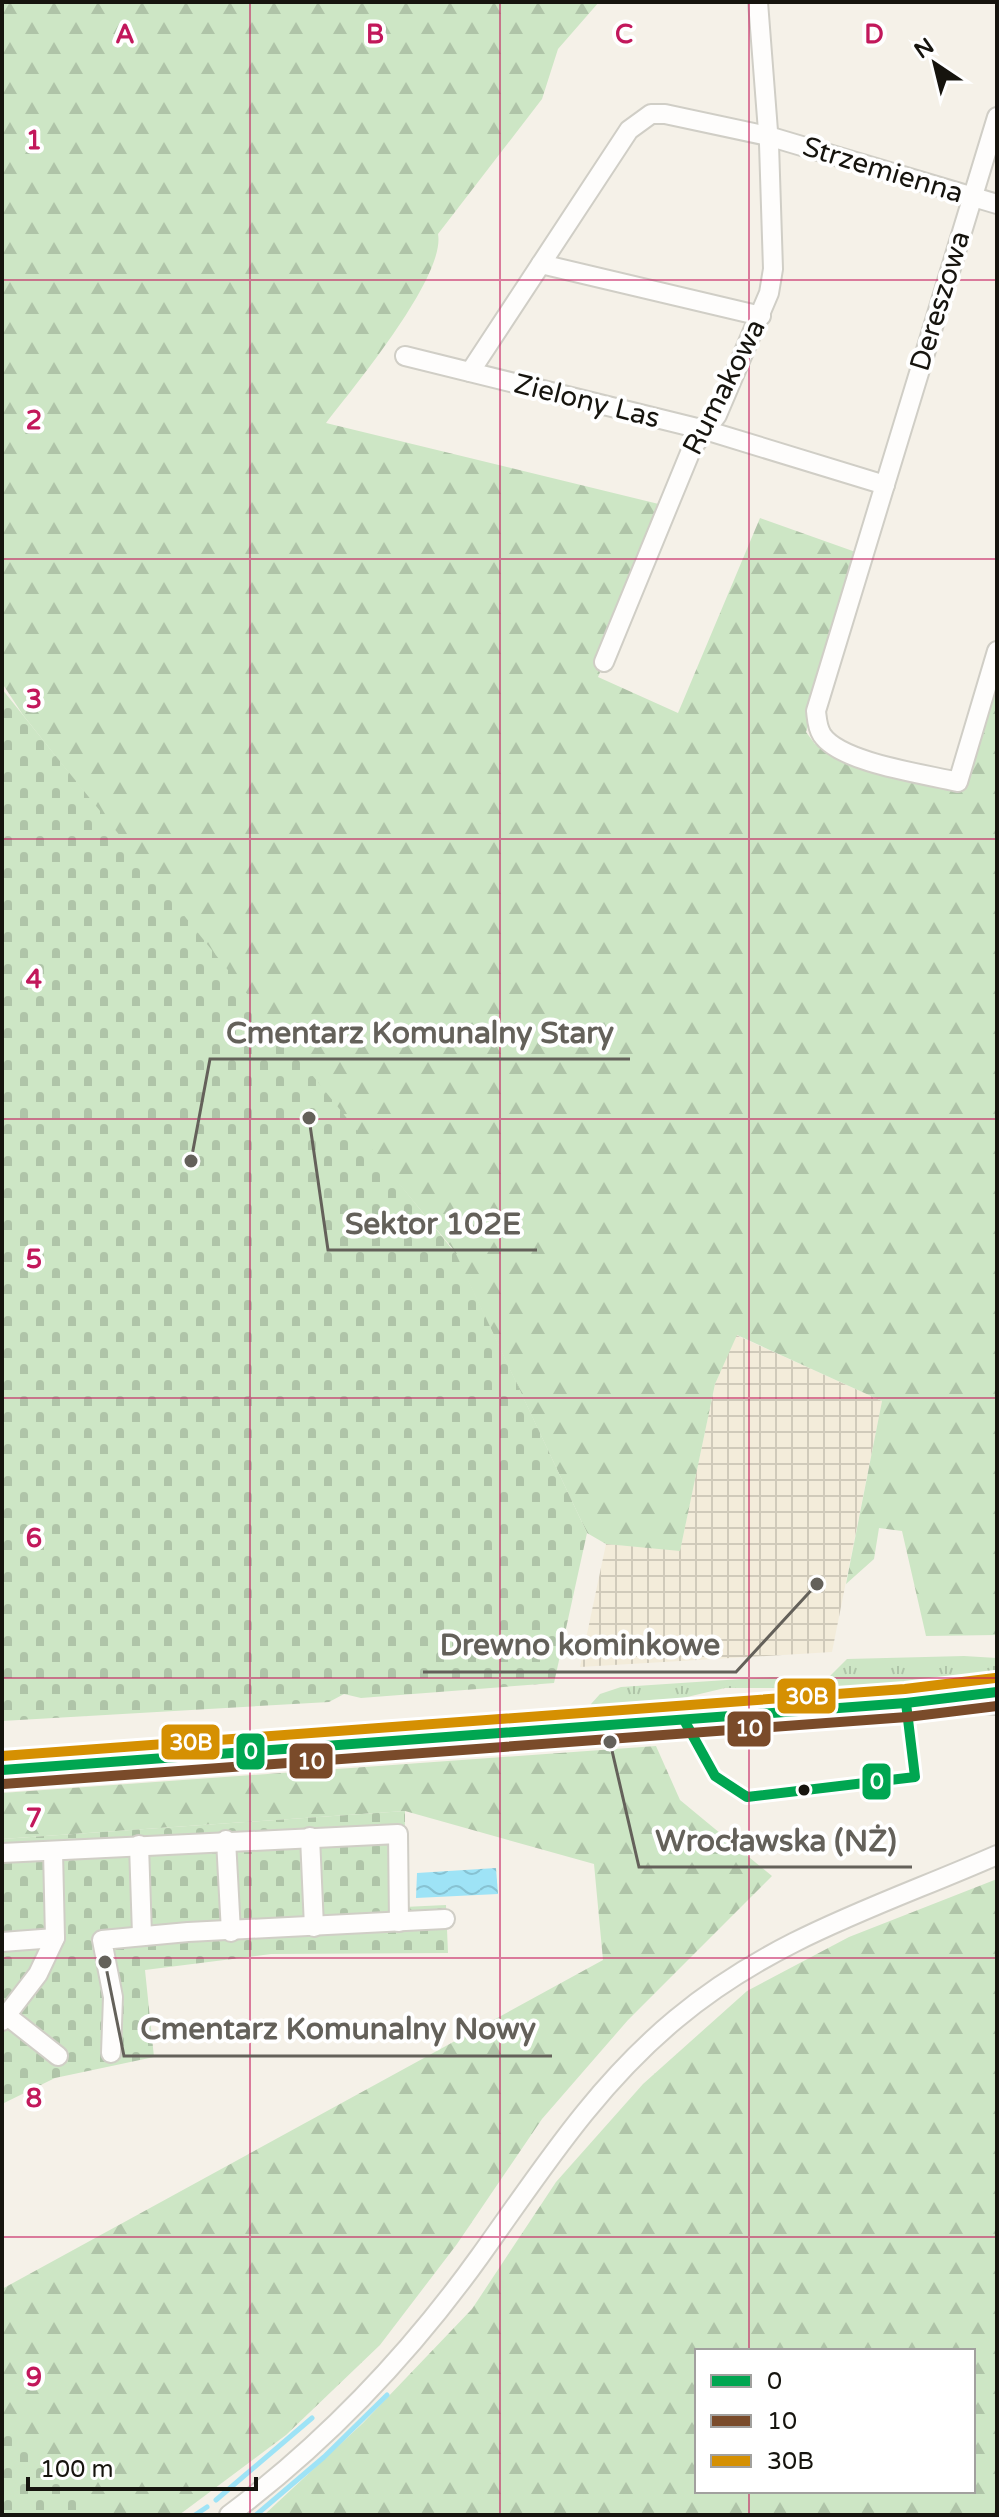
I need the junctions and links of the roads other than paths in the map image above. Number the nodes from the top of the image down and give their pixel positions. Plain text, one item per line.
1 (758, 2) edge
2 (997, 117) edge
3 (768, 136) junction
4 (971, 197) junction
5 (997, 204) edge
6 (541, 264) junction
7 (761, 316) junction
8 (405, 356) dead end
9 (470, 372) junction
10 (705, 430) junction
11 (885, 485) junction
12 (997, 651) edge
13 (604, 662) dead end
14 (997, 1692) edge
15 (946, 1699) junction
16 (997, 1705) edge
17 (2, 1770) edge
18 (310, 1837) junction
19 (226, 1840) junction
20 (139, 1845) junction
21 (53, 1851) junction
22 (996, 1852) edge
23 (2, 1853) edge
24 (445, 1919) dead end
25 (399, 1922) junction
26 (314, 1927) junction
27 (231, 1932) junction
28 (142, 1935) junction
29 (55, 1938) junction
30 (2, 1942) edge
31 (4, 2018) edge
32 (111, 2053) dead end
33 (58, 2056) dead end
34 (229, 2515) edge

1 - 3 street, Rumakowa
2 - 4 street, Dereszowa
3 - 4 street, Strzemienna
3 - 6 street, Zielony Las
3 - 7 street, Rumakowa
4 - 5 street, Strzemienna
4 - 11 street, Dereszowa
6 - 7 street
6 - 9 street, Zielony Las
7 - 10 street, Rumakowa
8 - 9 street, Zielony Las
9 - 10 street, Zielony Las
10 - 11 street
10 - 13 street, Rumakowa
11 - 12 street, Dereszowa
14 - 15 main road
15 - 16 street
15 - 17 main road
18 - 19 street
18 - 25 street
18 - 26 street
19 - 20 street
19 - 27 street
20 - 21 street
20 - 28 street
21 - 23 street
21 - 29 street
22 - 34 street
24 - 25 street
25 - 26 street
26 - 27 street
27 - 28 street
28 - 32 street
29 - 30 street
29 - 31 street
31 - 33 street

